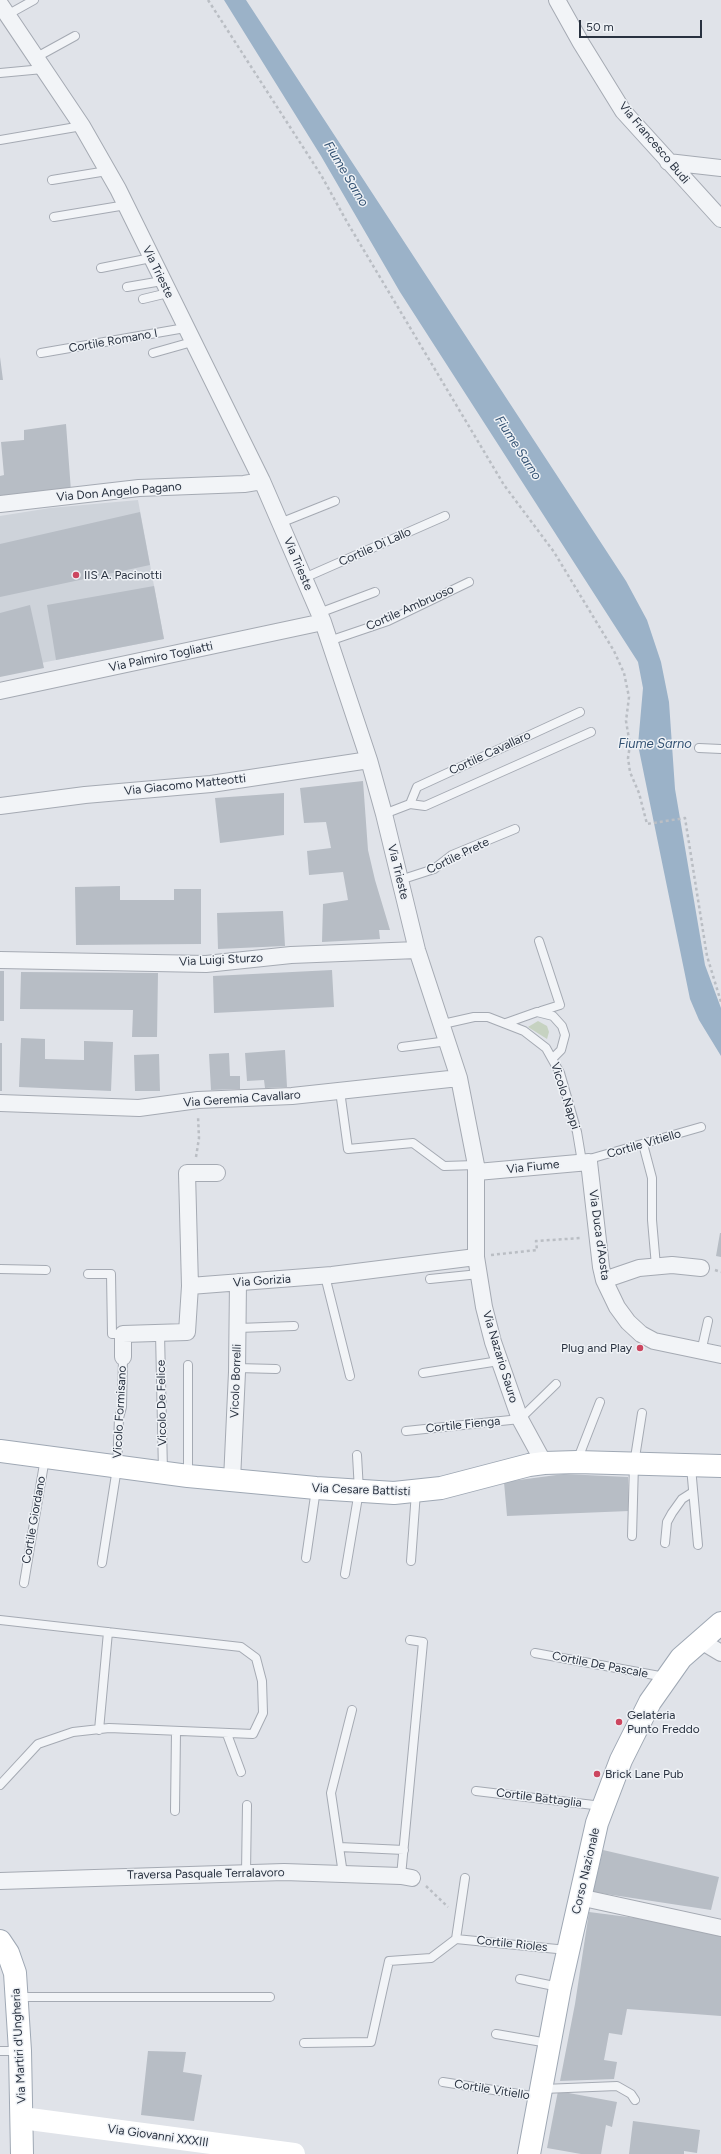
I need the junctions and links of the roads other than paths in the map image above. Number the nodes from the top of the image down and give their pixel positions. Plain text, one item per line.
1 (34, 0) edge
2 (557, 0) edge
3 (3, 9) edge
4 (75, 36) dead end
5 (39, 64) junction
6 (0, 73) edge
7 (82, 126) junction
8 (0, 140) edge
9 (668, 162) junction
10 (721, 168) edge
11 (107, 171) junction
12 (52, 180) dead end
13 (126, 205) junction
14 (54, 217) dead end
15 (721, 219) edge
16 (151, 258) junction
17 (101, 268) dead end
18 (127, 287) dead end
19 (165, 287) junction
20 (143, 299) dead end
21 (185, 328) junction
22 (192, 342) junction
23 (40, 353) dead end
24 (153, 353) dead end
25 (262, 481) junction
26 (336, 501) dead end
27 (0, 504) edge
28 (446, 516) dead end
29 (280, 523) junction
30 (304, 578) junction
31 (468, 582) dead end
32 (375, 592) dead end
33 (321, 618) junction
34 (329, 641) junction
35 (0, 691) edge
36 (580, 712) dead end
37 (591, 732) dead end
38 (699, 748) dead end
39 (721, 749) edge
40 (369, 760) junction
41 (410, 804) junction
42 (0, 806) edge
43 (384, 814) junction
44 (515, 829) dead end
45 (400, 880) junction
46 (540, 941) dead end
47 (417, 950) junction
48 (0, 960) edge
49 (537, 1012) junction
50 (506, 1023) junction
51 (443, 1024) junction
52 (448, 1041) junction
53 (402, 1046) dead end
54 (553, 1058) junction
55 (459, 1078) junction
56 (340, 1090) junction
57 (0, 1103) edge
58 (701, 1127) dead end
59 (643, 1144) junction
60 (586, 1162) junction
61 (477, 1169) junction
62 (217, 1173) dead end
63 (476, 1257) junction
64 (656, 1266) junction
65 (701, 1268) dead end
66 (0, 1269) edge
67 (46, 1270) dead end
68 (88, 1274) dead end
69 (479, 1274) junction
70 (325, 1276) junction
71 (430, 1279) dead end
72 (604, 1280) junction
73 (238, 1282) junction
74 (190, 1286) junction
75 (708, 1321) dead end
76 (294, 1326) dead end
77 (238, 1328) junction
78 (160, 1333) junction
79 (123, 1334) junction
80 (701, 1352) junction
81 (721, 1355) edge
82 (123, 1357) joint
83 (500, 1361) junction
84 (188, 1365) dead end
85 (237, 1368) junction
86 (276, 1369) dead end
87 (423, 1373) dead end
88 (350, 1376) dead end
89 (556, 1384) dead end
90 (600, 1402) dead end
91 (642, 1413) dead end
92 (520, 1419) junction
93 (406, 1431) dead end
94 (0, 1451) edge
95 (357, 1455) dead end
96 (45, 1458) junction
97 (576, 1462) junction
98 (544, 1463) junction
99 (634, 1464) junction
100 (691, 1466) junction
101 (721, 1466) edge
102 (116, 1468) junction
103 (163, 1473) junction
104 (188, 1476) junction
105 (232, 1480) junction
106 (316, 1488) junction
107 (358, 1491) junction
108 (416, 1492) junction
109 (693, 1492) junction
110 (632, 1536) dead end
111 (665, 1543) dead end
112 (698, 1545) dead end
113 (306, 1558) dead end
114 (411, 1561) dead end
115 (102, 1563) dead end
116 (345, 1574) dead end
117 (24, 1583) dead end
118 (0, 1620) edge
119 (721, 1623) edge
120 (108, 1632) junction
121 (410, 1640) dead end
122 (701, 1641) junction
123 (535, 1653) dead end
124 (721, 1653) edge
125 (666, 1677) junction
126 (352, 1710) dead end
127 (99, 1730) junction
128 (176, 1732) junction
129 (227, 1734) junction
130 (241, 1772) dead end
131 (0, 1785) edge
132 (476, 1791) dead end
133 (247, 1805) dead end
134 (603, 1806) junction
135 (175, 1810) dead end
136 (339, 1847) junction
137 (404, 1850) junction
138 (246, 1873) junction
139 (343, 1874) junction
140 (406, 1877) joint
141 (465, 1878) dead end
142 (0, 1881) edge
143 (579, 1897) junction
144 (721, 1928) edge
145 (456, 1939) junction
146 (3, 1949) edge
147 (568, 1950) junction
148 (520, 1979) dead end
149 (560, 1987) junction
150 (16, 1997) junction
151 (270, 1997) dead end
152 (496, 2034) dead end
153 (304, 2043) dead end
154 (551, 2044) junction
155 (10, 2051) edge
156 (443, 2082) dead end
157 (542, 2093) junction
158 (635, 2100) dead end
159 (22, 2118) junction
160 (22, 2154) edge
161 (294, 2154) edge
162 (531, 2154) edge

1 - 3 lane
2 - 9 street, Via Francesco Budi
3 - 5 street, Via Trieste
4 - 5 lane
5 - 6 lane
5 - 7 street, Via Trieste
7 - 8 lane
7 - 11 street, Via Trieste
9 - 10 street
9 - 15 street, Via Francesco Budi
11 - 12 lane
11 - 13 street, Via Trieste
13 - 14 lane
13 - 16 street, Via Trieste
16 - 17 lane
16 - 19 street, Via Trieste
18 - 19 lane
19 - 20 lane
19 - 21 street, Via Trieste
21 - 22 street, Via Trieste
21 - 23 lane, Cortile Romano I
22 - 24 lane
22 - 25 street, Via Trieste
25 - 27 street, Via Don Angelo Pagano
25 - 29 street, Via Trieste
26 - 29 lane
28 - 30 lane, Cortile Di Lallo
29 - 30 street, Via Trieste
30 - 33 street, Via Trieste
31 - 34 lane, Cortile Ambruoso
32 - 33 lane
33 - 34 street, Via Trieste
33 - 35 street, Via Palmiro Togliatti
34 - 40 street, Via Trieste
36 - 41 lane, Cortile Cavallaro
37 - 41 lane, Cortile Cavallaro
38 - 39 lane
40 - 42 street, Via Giacomo Matteotti
40 - 43 street, Via Trieste
41 - 43 lane, Cortile Cavallaro
43 - 45 street, Via Trieste
44 - 45 lane, Cortile Prete
45 - 47 street, Via Trieste
46 - 49 lane
47 - 48 street, Via Luigi Sturzo
47 - 51 street, Via Trieste
49 - 50 lane
49 - 54 lane
50 - 51 lane, Vicolo Nappi
50 - 54 lane, Vicolo Nappi
51 - 52 street, Via Trieste
52 - 53 lane
52 - 55 street, Via Trieste
54 - 60 lane, Vicolo Nappi
55 - 56 street, Via Geremia Cavallaro
55 - 61 street, Via Trieste
56 - 57 street, Via Geremia Cavallaro
56 - 61 lane
58 - 59 lane, Cortile Vitiello
59 - 60 lane, Cortile Vitiello
59 - 64 lane
60 - 61 street, Via Fiume
60 - 72 street, Via Duca d'Aosta
61 - 63 street, Via Nazario Sauro
62 - 74 street
63 - 69 street, Via Nazario Sauro
63 - 70 street, Via Gorizia
64 - 65 street
64 - 72 street
66 - 67 lane
68 - 79 lane
69 - 71 lane
69 - 83 street, Via Nazario Sauro
70 - 73 street, Via Gorizia
70 - 88 lane
72 - 80 street, Via Duca d'Aosta
73 - 74 street, Via Gorizia
73 - 77 street, Vicolo Borrelli
74 - 78 street
75 - 80 lane
76 - 77 lane
77 - 85 street, Vicolo Borrelli
78 - 79 street
78 - 103 lane, Vicolo De Felice
79 - 82 street
80 - 81 street, Via Duca d'Aosta
82 - 102 lane, Vicolo Formisano
83 - 87 lane
83 - 92 street, Via Nazario Sauro
84 - 104 lane
85 - 86 lane
85 - 105 street, Vicolo Borrelli
89 - 92 lane
90 - 97 lane
91 - 99 lane
92 - 93 lane, Cortile Fienga
92 - 98 street, Via Nazario Sauro
94 - 96 main road, Via Cesare Battisti
95 - 107 lane
96 - 102 main road, Via Cesare Battisti
96 - 117 lane, Cortile Giordano
97 - 98 main road, Via Cesare Battisti
97 - 99 main road, Via Cesare Battisti
98 - 108 main road, Via Cesare Battisti
99 - 100 main road, Via Cesare Battisti
99 - 110 lane
100 - 101 main road, Via Cesare Battisti
100 - 109 lane
102 - 103 main road, Via Cesare Battisti
102 - 115 lane, Vicolo Formisano
103 - 104 main road, Via Cesare Battisti
104 - 105 main road, Via Cesare Battisti
105 - 106 main road, Via Cesare Battisti
106 - 107 main road, Via Cesare Battisti
106 - 113 lane
107 - 108 main road, Via Cesare Battisti
107 - 116 lane
108 - 114 lane
109 - 111 lane
109 - 112 lane
118 - 120 lane
119 - 122 main road, Corso Nazionale
120 - 127 lane
120 - 129 lane
121 - 137 lane
122 - 124 street
122 - 125 main road, Corso Nazionale
123 - 125 lane, Cortile De Pascale
125 - 134 main road, Corso Nazionale
126 - 136 lane
127 - 128 lane
127 - 131 lane
128 - 129 lane
128 - 135 lane
129 - 130 lane
132 - 134 lane, Cortile Battaglia
133 - 138 lane
134 - 143 main road, Corso Nazionale
136 - 137 lane
136 - 139 lane
137 - 140 lane
138 - 139 street, Traversa Pasquale Terralavoro
138 - 142 street, Traversa Pasquale Terralavoro
139 - 140 street, Traversa Pasquale Terralavoro
141 - 145 lane
143 - 144 street
143 - 147 main road, Corso Nazionale
145 - 147 lane, Cortile Rioles
145 - 153 lane
146 - 150 main road, Via Martiri d'Ungheria
147 - 149 main road, Corso Nazionale
148 - 149 lane
149 - 154 main road, Corso Nazionale
150 - 151 lane
150 - 155 main road, Via Martiri d'Ungheria
152 - 154 lane
154 - 157 main road, Corso Nazionale
155 - 159 main road, Via Martiri d'Ungheria
156 - 157 lane, Cortile Vitiello
157 - 158 lane, Cortile Vitiello
157 - 162 main road, Corso Nazionale
159 - 160 main road, Via Martiri d'Ungheria
159 - 161 main road, Via Giovanni XXXIII

